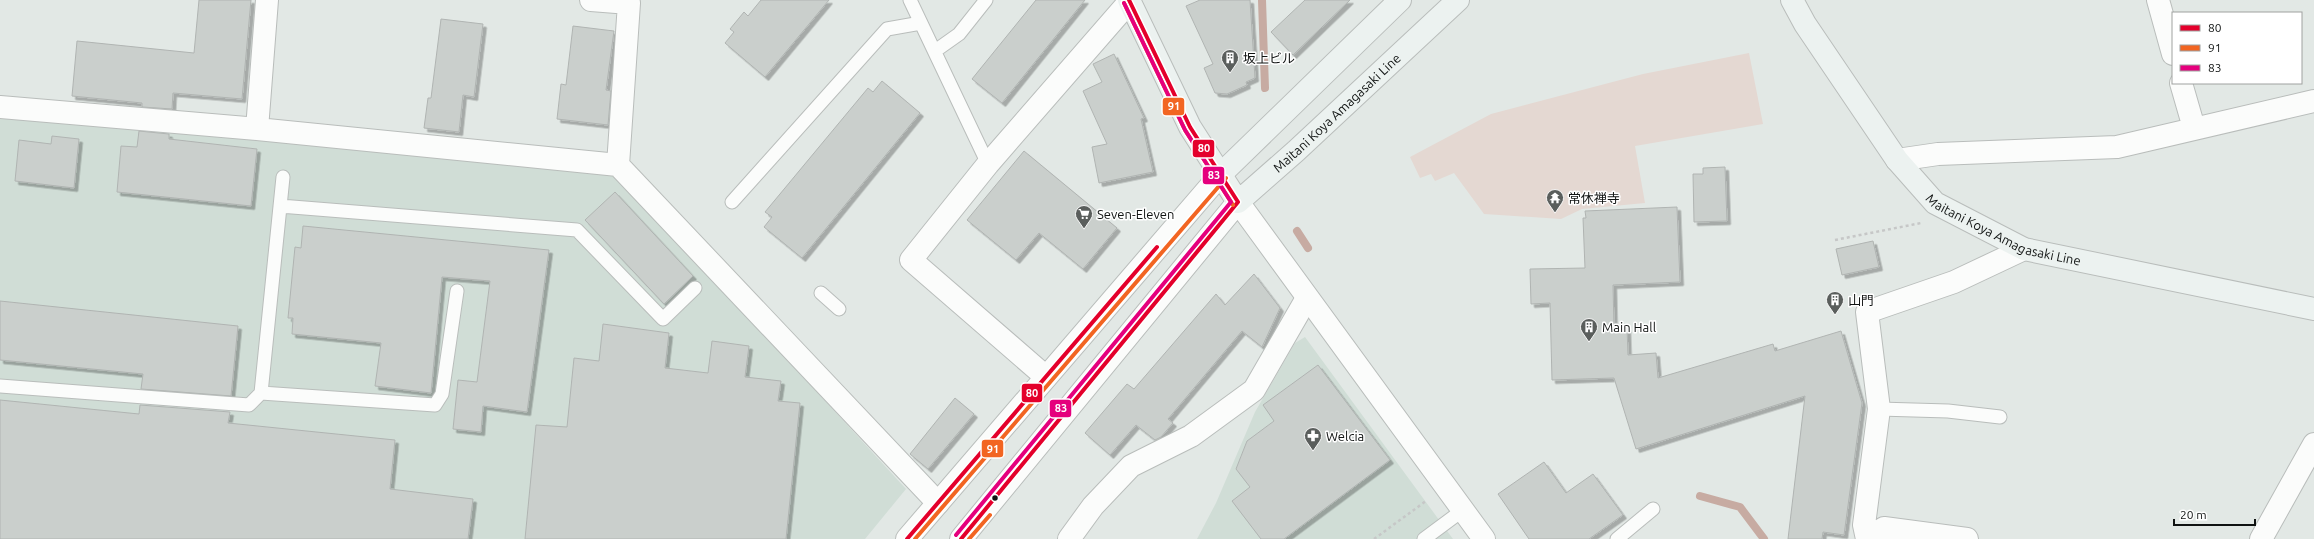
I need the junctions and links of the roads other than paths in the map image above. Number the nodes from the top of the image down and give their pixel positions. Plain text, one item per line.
1 (267, 0) edge
2 (591, 0) edge
3 (910, 0) edge
4 (986, 0) edge
5 (1400, 0) edge
6 (1458, 0) edge
7 (1792, 0) edge
8 (2158, 0) edge
9 (1129, 1) edge
10 (921, 23) junction
11 (2172, 50) edge
12 (935, 51) junction
13 (2181, 84) edge
14 (2314, 101) edge
15 (0, 107) edge
16 (2194, 128) junction
17 (257, 129) junction
18 (1897, 160) junction
19 (988, 164) junction
20 (618, 165) junction
21 (1221, 174) junction
22 (283, 177) dead end
23 (732, 202) dead end
24 (1238, 202) junction
25 (280, 206) junction
26 (2024, 249) junction
27 (695, 288) dead end
28 (457, 291) dead end
29 (821, 293) dead end
30 (1307, 298) junction
31 (839, 309) dead end
32 (2314, 309) edge
33 (1046, 376) junction
34 (0, 386) edge
35 (261, 393) junction
36 (1879, 409) junction
37 (2000, 417) dead end
38 (2314, 444) edge
39 (938, 503) junction
40 (1653, 508) dead end
41 (1463, 510) junction
42 (908, 539) edge
43 (961, 539) edge
44 (1069, 539) edge
45 (1424, 539) edge
46 (1484, 539) edge
47 (1617, 539) edge
48 (1867, 539) edge
49 (1967, 539) edge
50 (2261, 539) edge

1 - 17 street
2 - 20 street
3 - 10 lane
4 - 12 lane
5 - 21 main road
6 - 24 main road, Maitani Koya Amagasaki Line
7 - 18 main road, Maitani Koya Amagasaki Line
8 - 11 street
9 - 19 street
9 - 21 main road
10 - 12 lane
10 - 23 lane
12 - 19 lane
13 - 16 street
14 - 16 street
15 - 17 street
16 - 18 street
17 - 20 street
18 - 26 main road, Maitani Koya Amagasaki Line
19 - 33 street
20 - 39 street
21 - 24 main road
21 - 33 street
22 - 25 lane
24 - 30 street
24 - 43 street
25 - 27 lane
25 - 35 lane
26 - 32 main road, Maitani Koya Amagasaki Line
26 - 36 street
28 - 35 lane
29 - 31 lane
30 - 41 street
30 - 44 street
33 - 39 street
34 - 35 lane
36 - 37 lane
36 - 48 street
38 - 50 street
39 - 42 street
40 - 47 lane
41 - 45 lane
41 - 46 street
48 - 49 street

